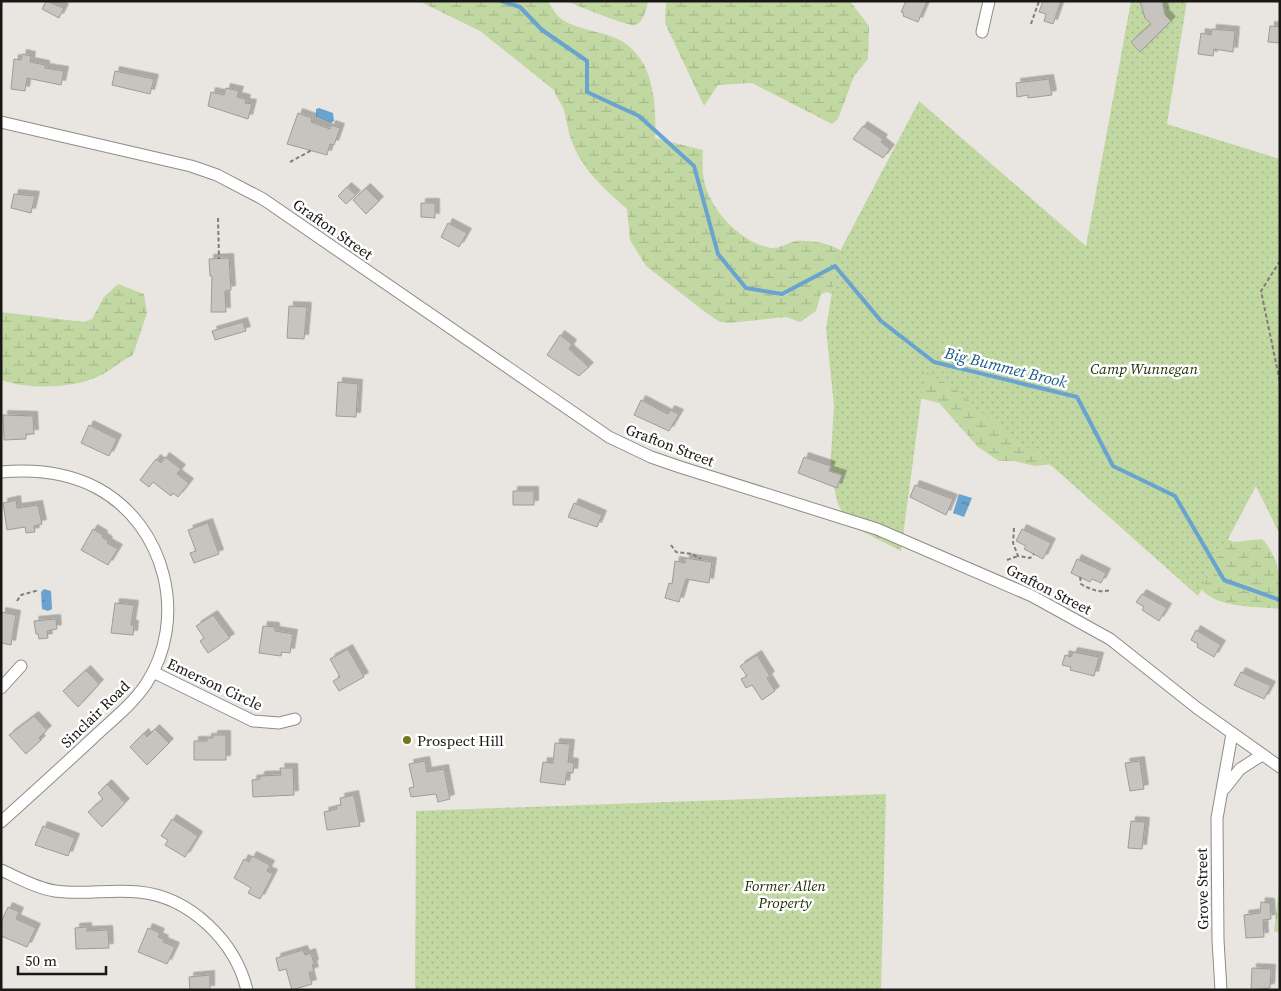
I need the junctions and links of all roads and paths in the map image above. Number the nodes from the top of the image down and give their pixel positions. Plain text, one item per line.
1 (989, 1) edge
2 (1039, 1) edge
3 (1031, 24) dead end
4 (982, 32) dead end
5 (1, 122) edge
6 (312, 150) dead end
7 (290, 162) dead end
8 (218, 218) dead end
9 (219, 259) dead end
10 (1280, 261) edge
11 (1280, 382) edge
12 (1, 472) edge
13 (1014, 528) dead end
14 (671, 545) dead end
15 (1034, 554) dead end
16 (1018, 556) junction
17 (701, 559) dead end
18 (1007, 560) dead end
19 (1080, 577) dead end
20 (39, 590) dead end
21 (1111, 590) dead end
22 (17, 601) dead end
23 (21, 666) dead end
24 (153, 672) junction
25 (1, 688) edge
26 (295, 719) dead end
27 (1232, 734) junction
28 (1262, 754) junction
29 (1280, 767) edge
30 (1224, 789) junction
31 (1, 822) edge
32 (1, 870) edge
33 (246, 990) edge
34 (1221, 990) edge

1 - 4 street
2 - 3 path
5 - 27 street, Grafton Street
6 - 7 path
8 - 9 path
10 - 11 path
12 - 24 street, Sinclair Road
13 - 16 path
14 - 17 path
15 - 16 path
16 - 18 path
19 - 21 path
20 - 22 path
23 - 25 street
24 - 26 street, Emerson Circle
24 - 31 street, Sinclair Road
27 - 28 street, Grafton Street
27 - 30 street, Grove Street
28 - 29 street, Grafton Street
28 - 30 street, Grove Street
30 - 34 street, Grove Street
32 - 33 street

